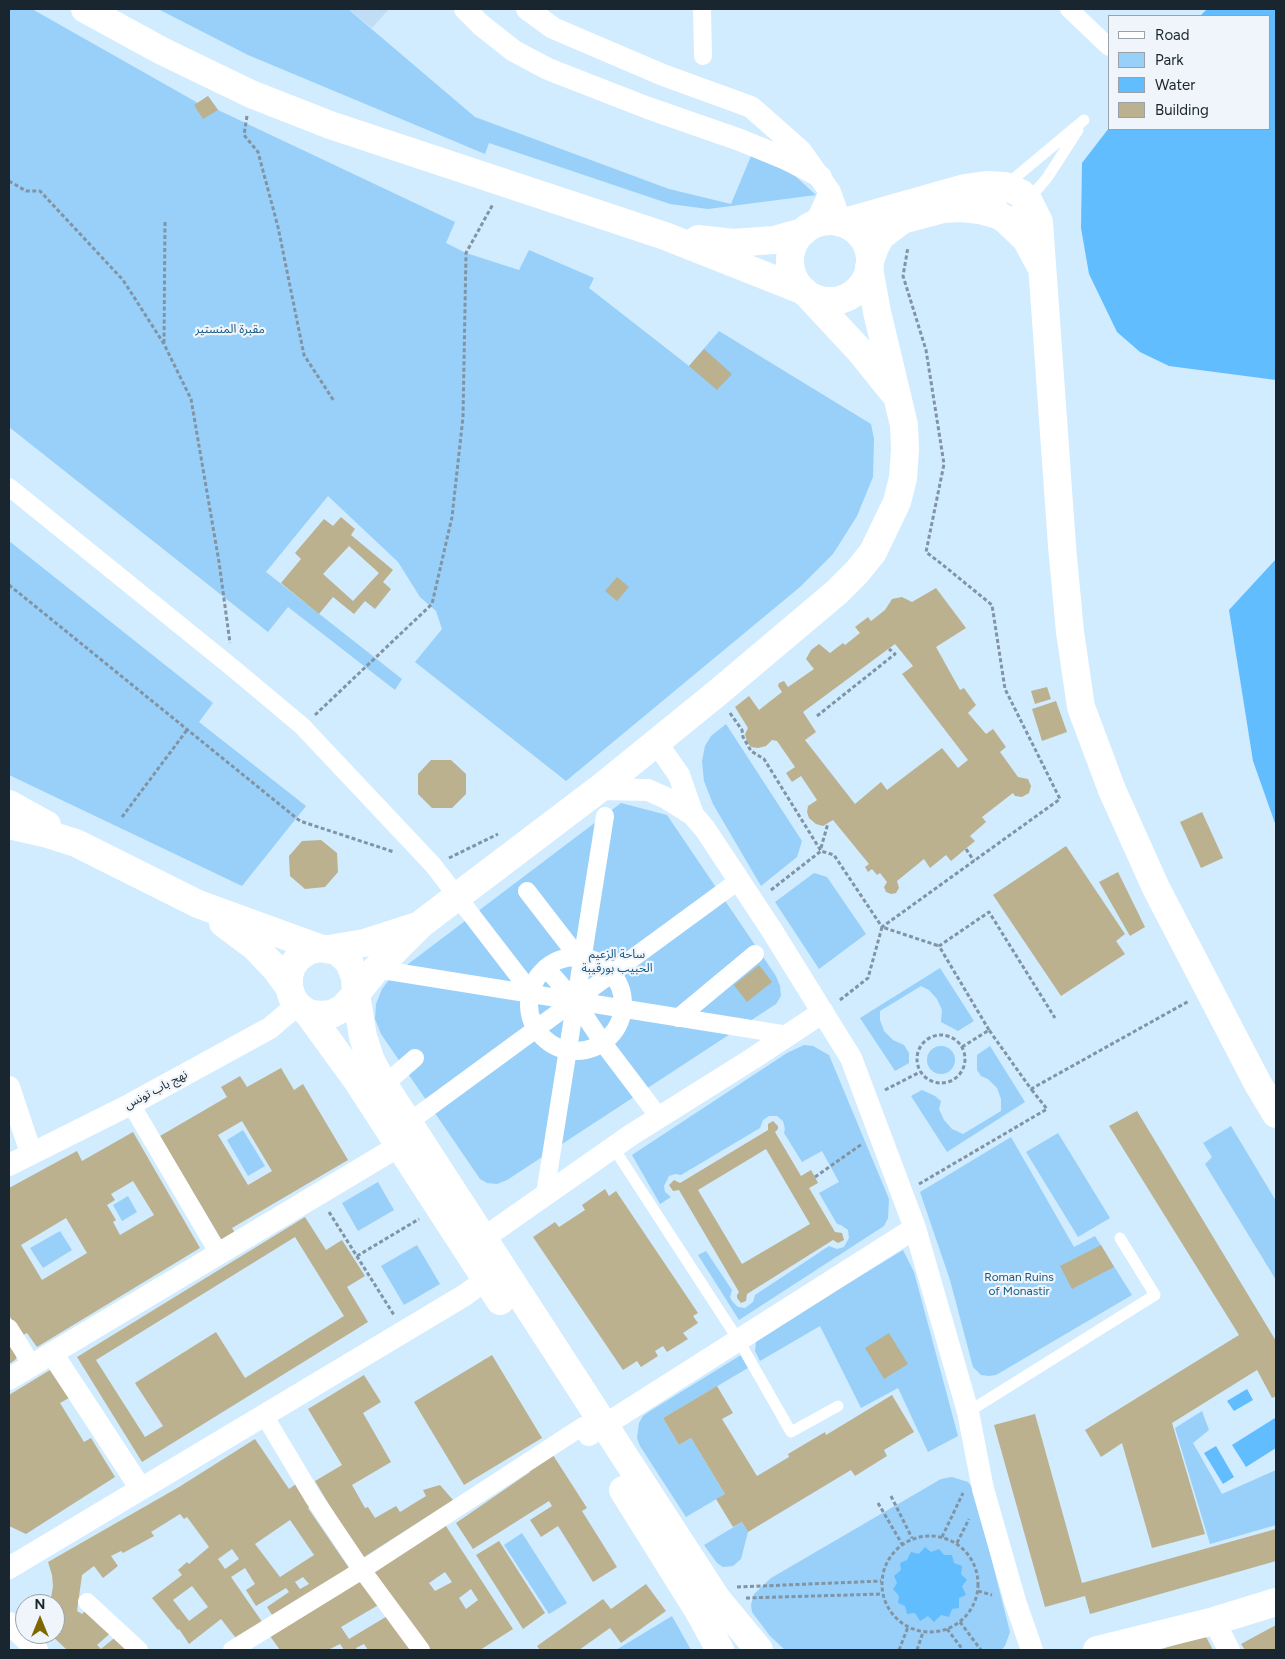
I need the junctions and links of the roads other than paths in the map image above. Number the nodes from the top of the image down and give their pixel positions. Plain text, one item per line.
1 (85, 9) edge
2 (466, 9) edge
3 (527, 9) edge
4 (702, 9) edge
5 (1069, 9) edge
6 (1108, 46) edge
7 (703, 56) dead end
8 (825, 185) junction
9 (1005, 186) junction
10 (1028, 200) junction
11 (1001, 217) junction
12 (841, 223) junction
13 (807, 229) junction
14 (665, 236) junction
15 (870, 264) junction
16 (1043, 271) junction
17 (805, 292) junction
18 (898, 399) junction
19 (9, 486) edge
20 (656, 742) junction
21 (598, 789) junction
22 (9, 804) edge
23 (693, 815) junction
24 (604, 816) dead end
25 (9, 825) edge
26 (76, 843) junction
27 (738, 881) junction
28 (527, 891) dead end
29 (457, 897) junction
30 (198, 904) junction
31 (421, 924) junction
32 (324, 948) junction
33 (755, 954) dead end
34 (579, 958) junction
35 (546, 968) junction
36 (376, 969) junction
37 (611, 974) junction
38 (530, 993) junction
39 (356, 994) junction
40 (575, 1001) junction
41 (298, 1002) junction
42 (828, 1008) junction
43 (623, 1009) junction
44 (678, 1018) junction
45 (536, 1029) junction
46 (788, 1035) junction
47 (603, 1043) junction
48 (567, 1051) junction
49 (416, 1058) dead end
50 (384, 1085) junction
51 (9, 1087) edge
52 (131, 1104) junction
53 (1276, 1114) edge
54 (659, 1117) junction
55 (404, 1134) junction
56 (613, 1147) junction
57 (32, 1153) junction
58 (9, 1165) edge
59 (545, 1194) junction
60 (915, 1228) junction
61 (1120, 1238) dead end
62 (474, 1244) junction
63 (219, 1254) junction
64 (479, 1283) junction
65 (9, 1328) edge
66 (739, 1341) junction
67 (52, 1353) junction
68 (32, 1365) junction
69 (9, 1379) edge
70 (838, 1406) dead end
71 (968, 1412) junction
72 (264, 1415) junction
73 (592, 1429) junction
74 (141, 1488) junction
75 (12, 1569) edge
76 (362, 1570) junction
77 (87, 1602) dead end
78 (1276, 1602) edge
79 (1214, 1621) junction
80 (9, 1623) edge
81 (37, 1650) edge
82 (139, 1650) edge
83 (232, 1650) edge
84 (421, 1650) edge
85 (720, 1650) edge
86 (758, 1650) edge
87 (1032, 1650) edge
88 (1097, 1650) edge
89 (1229, 1650) edge

1 - 14 main road
2 - 8 street
3 - 8 street
4 - 7 street
5 - 6 street
8 - 12 street
8 - 13 street
9 - 10 main road
9 - 10 lane
9 - 11 lane
9 - 12 main road
10 - 11 lane
10 - 16 main road
11 - 15 main road
11 - 16 main road
12 - 13 main road
12 - 15 main road
13 - 14 main road
13 - 17 main road
14 - 17 main road
15 - 17 main road
15 - 18 main road
16 - 53 main road
17 - 18 main road
18 - 20 main road
19 - 29 street
20 - 21 main road
20 - 23 street
21 - 23 street
21 - 29 main road
22 - 26 main road
23 - 27 street
24 - 34 street
25 - 26 main road
26 - 30 main road
27 - 37 street
27 - 42 street
28 - 34 street
29 - 31 main road
29 - 38 street
30 - 32 main road
30 - 41 main road
31 - 32 main road
31 - 36 main road
32 - 39 main road
32 - 41 main road
33 - 44 street
34 - 35 street
34 - 37 street
34 - 40 street
35 - 38 street
35 - 40 street
36 - 38 street
36 - 39 main road
37 - 40 street
37 - 43 street
38 - 40 street
38 - 45 street
39 - 41 main road
39 - 50 main road
40 - 43 street
40 - 45 street
40 - 47 street
40 - 48 street
41 - 52 street, نهج باب تونس
41 - 55 main road
42 - 46 street
42 - 60 street
43 - 44 street
43 - 47 street
44 - 46 street
45 - 48 street
45 - 55 street
46 - 54 street
47 - 48 street
47 - 54 street
48 - 59 street
49 - 50 street
50 - 55 main road
51 - 57 street
52 - 57 street, نهج باب تونس
52 - 63 street
54 - 56 street
55 - 62 main road
55 - 63 street
56 - 59 street
56 - 66 lane
57 - 58 street, نهج باب تونس
59 - 62 street
60 - 66 street
60 - 71 street
61 - 71 lane
62 - 64 main road
63 - 67 street
64 - 72 street
64 - 73 main road
65 - 68 street
66 - 70 lane
66 - 73 street
67 - 68 street
67 - 74 street
68 - 69 street
71 - 87 street
72 - 74 street
72 - 76 street
73 - 76 street
73 - 85 main road
73 - 86 main road
74 - 75 street
76 - 83 street
76 - 84 street
77 - 82 street
78 - 79 main road
79 - 88 main road
79 - 89 street
80 - 81 street

